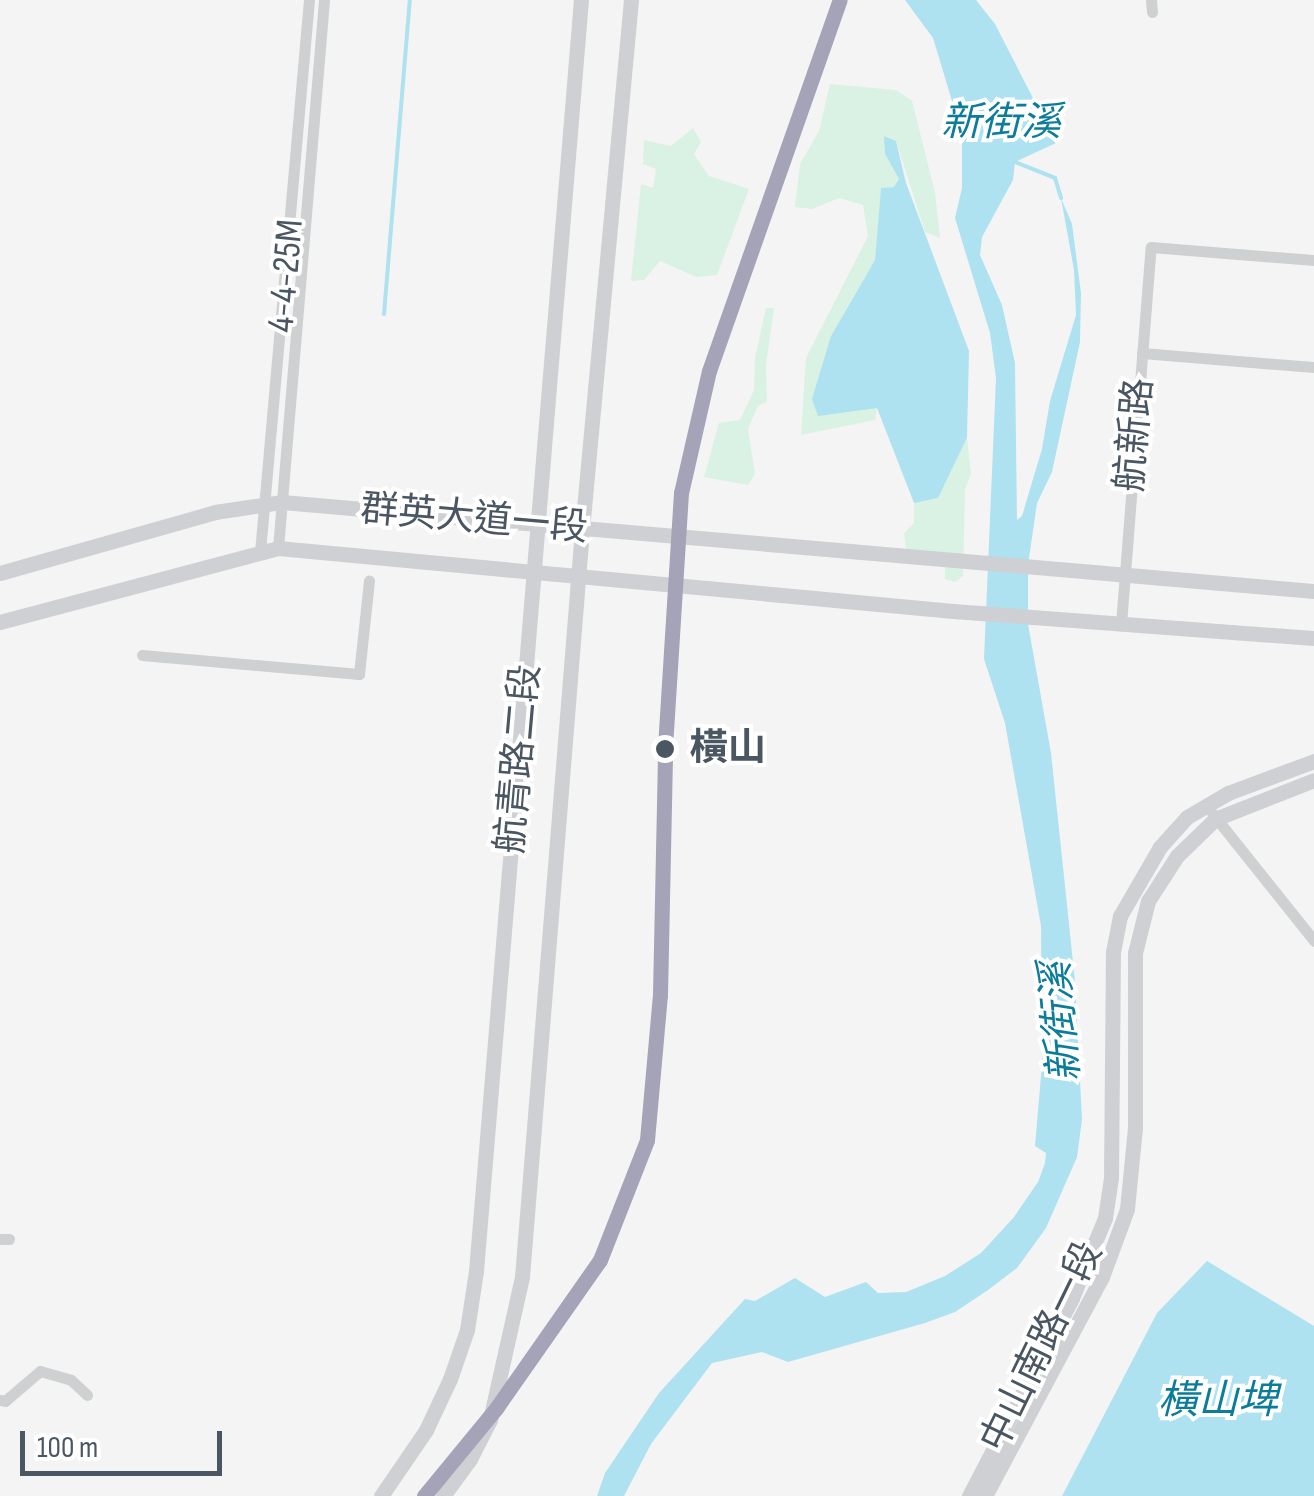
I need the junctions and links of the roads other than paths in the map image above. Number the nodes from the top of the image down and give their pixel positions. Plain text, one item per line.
1 (310, 0) edge
2 (324, 0) edge
3 (582, 0) edge
4 (631, 0) edge
5 (1314, 260) edge
6 (1142, 353) junction
7 (1314, 367) edge
8 (274, 502) junction
9 (540, 525) junction
10 (582, 530) junction
11 (278, 548) junction
12 (260, 552) junction
13 (534, 570) junction
14 (0, 573) edge
15 (579, 574) junction
16 (1124, 575) junction
17 (369, 581) dead end
18 (1314, 591) edge
19 (0, 622) edge
20 (1122, 624) junction
21 (1314, 638) edge
22 (142, 654) dead end
23 (1314, 761) edge
24 (1314, 780) edge
25 (1211, 812) junction
26 (1314, 941) edge
27 (88, 1395) dead end
28 (0, 1400) edge
29 (382, 1496) edge
30 (443, 1496) edge
31 (968, 1496) edge
32 (985, 1496) edge

1 - 8 street, 4-4-25M
2 - 8 street, 4-4-25M
3 - 9 street, 航青路二段
4 - 10 street, 航青路二段
5 - 6 street, 航新路
6 - 7 street
6 - 16 street, 航新路
8 - 9 street, 群英大道一段
8 - 11 street, 4-4-25M
8 - 12 street, 4-4-25M
8 - 14 street, 群英大道一段
9 - 10 street, 群英大道一段
9 - 13 street, 航青路二段
10 - 15 street, 航青路二段
10 - 16 street, 群英大道一段
11 - 12 street, 群英大道一段
11 - 13 street, 群英大道一段
12 - 19 street, 群英大道一段
13 - 15 street, 群英大道一段
13 - 29 street, 航青路二段
15 - 20 street, 群英大道一段
15 - 30 street, 航青路二段
16 - 18 street
16 - 20 street, 航新路
17 - 22 street
20 - 21 street
23 - 25 street, 中山南路一段
24 - 25 street, 中山南路一段
25 - 26 street
25 - 31 street, 中山南路一段
25 - 32 street, 中山南路一段
27 - 28 street

